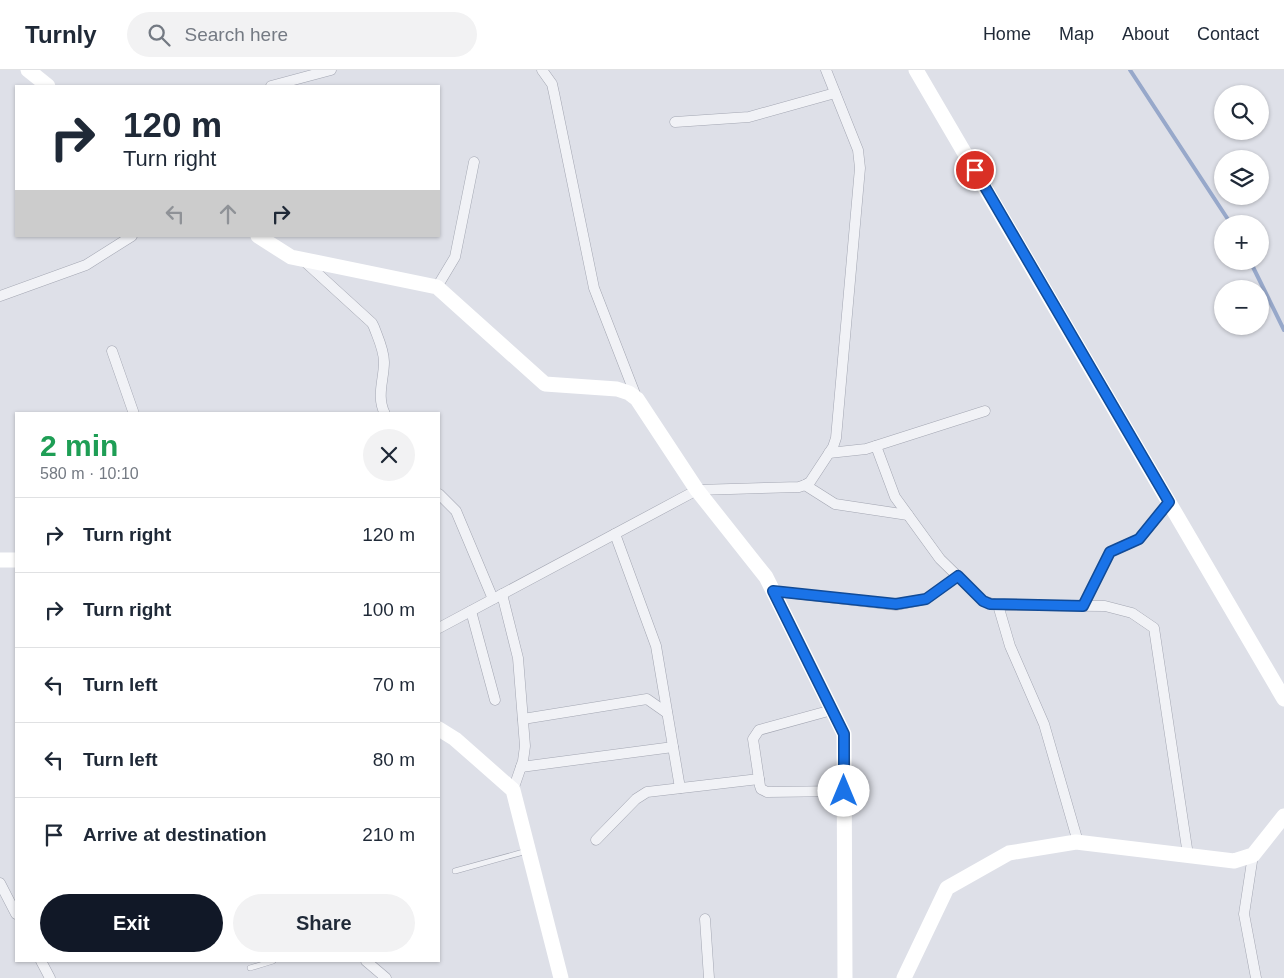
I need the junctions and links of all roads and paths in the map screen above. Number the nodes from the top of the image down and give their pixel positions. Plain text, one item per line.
1 (28, 70) edge
2 (331, 70) edge
3 (542, 70) edge
4 (826, 70) edge
5 (916, 70) edge
6 (47, 85) edge
7 (275, 85) edge
8 (835, 92) junction
9 (675, 122) dead end
10 (474, 162) dead end
11 (130, 237) edge
12 (260, 237) edge
13 (301, 259) junction
14 (437, 288) junction
15 (0, 296) edge
16 (112, 352) dead end
17 (637, 399) junction
18 (985, 411) dead end
19 (133, 412) edge
20 (384, 412) edge
21 (876, 446) junction
22 (830, 452) junction
23 (805, 486) junction
24 (697, 490) junction
25 (440, 495) edge
26 (1169, 502) junction
27 (908, 515) junction
28 (615, 534) junction
29 (0, 560) edge
30 (15, 560) edge
31 (958, 576) junction
32 (773, 591) junction
33 (498, 596) junction
34 (998, 605) junction
35 (1083, 606) junction
36 (471, 611) junction
37 (440, 627) edge
38 (1284, 699) edge
39 (495, 700) dead end
40 (832, 710) junction
41 (667, 713) junction
42 (522, 719) junction
43 (440, 730) edge
44 (673, 747) junction
45 (521, 767) junction
46 (759, 779) junction
47 (680, 788) junction
48 (513, 790) junction
49 (844, 791) junction
50 (1284, 816) edge
51 (596, 840) dead end
52 (1078, 842) junction
53 (528, 851) junction
54 (1188, 855) junction
55 (1253, 855) junction
56 (455, 871) dead end
57 (0, 883) edge
58 (15, 912) edge
59 (705, 919) dead end
60 (42, 962) edge
61 (270, 962) edge
62 (372, 963) edge
63 (250, 968) dead end
64 (557, 977) edge
65 (50, 978) edge
66 (386, 978) edge
67 (709, 978) edge
68 (845, 978) edge
69 (904, 978) edge
70 (1256, 978) edge

1 - 6 street
2 - 7 street
3 - 17 street
4 - 8 street
5 - 26 street
8 - 9 street
8 - 22 street
10 - 14 street
11 - 15 street
12 - 13 street
13 - 14 street
13 - 20 street
14 - 17 street
16 - 19 street
17 - 24 street
18 - 21 street
21 - 22 street
21 - 27 street
22 - 23 street
23 - 24 street
23 - 27 street
24 - 28 street
24 - 32 street
25 - 33 street
26 - 35 street
26 - 38 street
27 - 31 street
28 - 33 street
28 - 41 street
29 - 30 street
31 - 32 street
31 - 34 street
32 - 40 street
33 - 36 street
33 - 42 street
34 - 35 street
34 - 52 street
35 - 54 street
36 - 37 street
36 - 39 street
40 - 46 street
40 - 49 street
41 - 42 street
41 - 44 street
42 - 45 street
43 - 48 street
44 - 45 street
44 - 47 street
45 - 48 street
46 - 47 street
46 - 49 street
47 - 51 street
48 - 53 street
49 - 68 street
50 - 55 street
52 - 54 street
52 - 69 street
53 - 56 lane
53 - 64 street
54 - 55 street
55 - 70 street
57 - 58 street
59 - 67 street
60 - 65 street
61 - 63 lane
62 - 66 street

